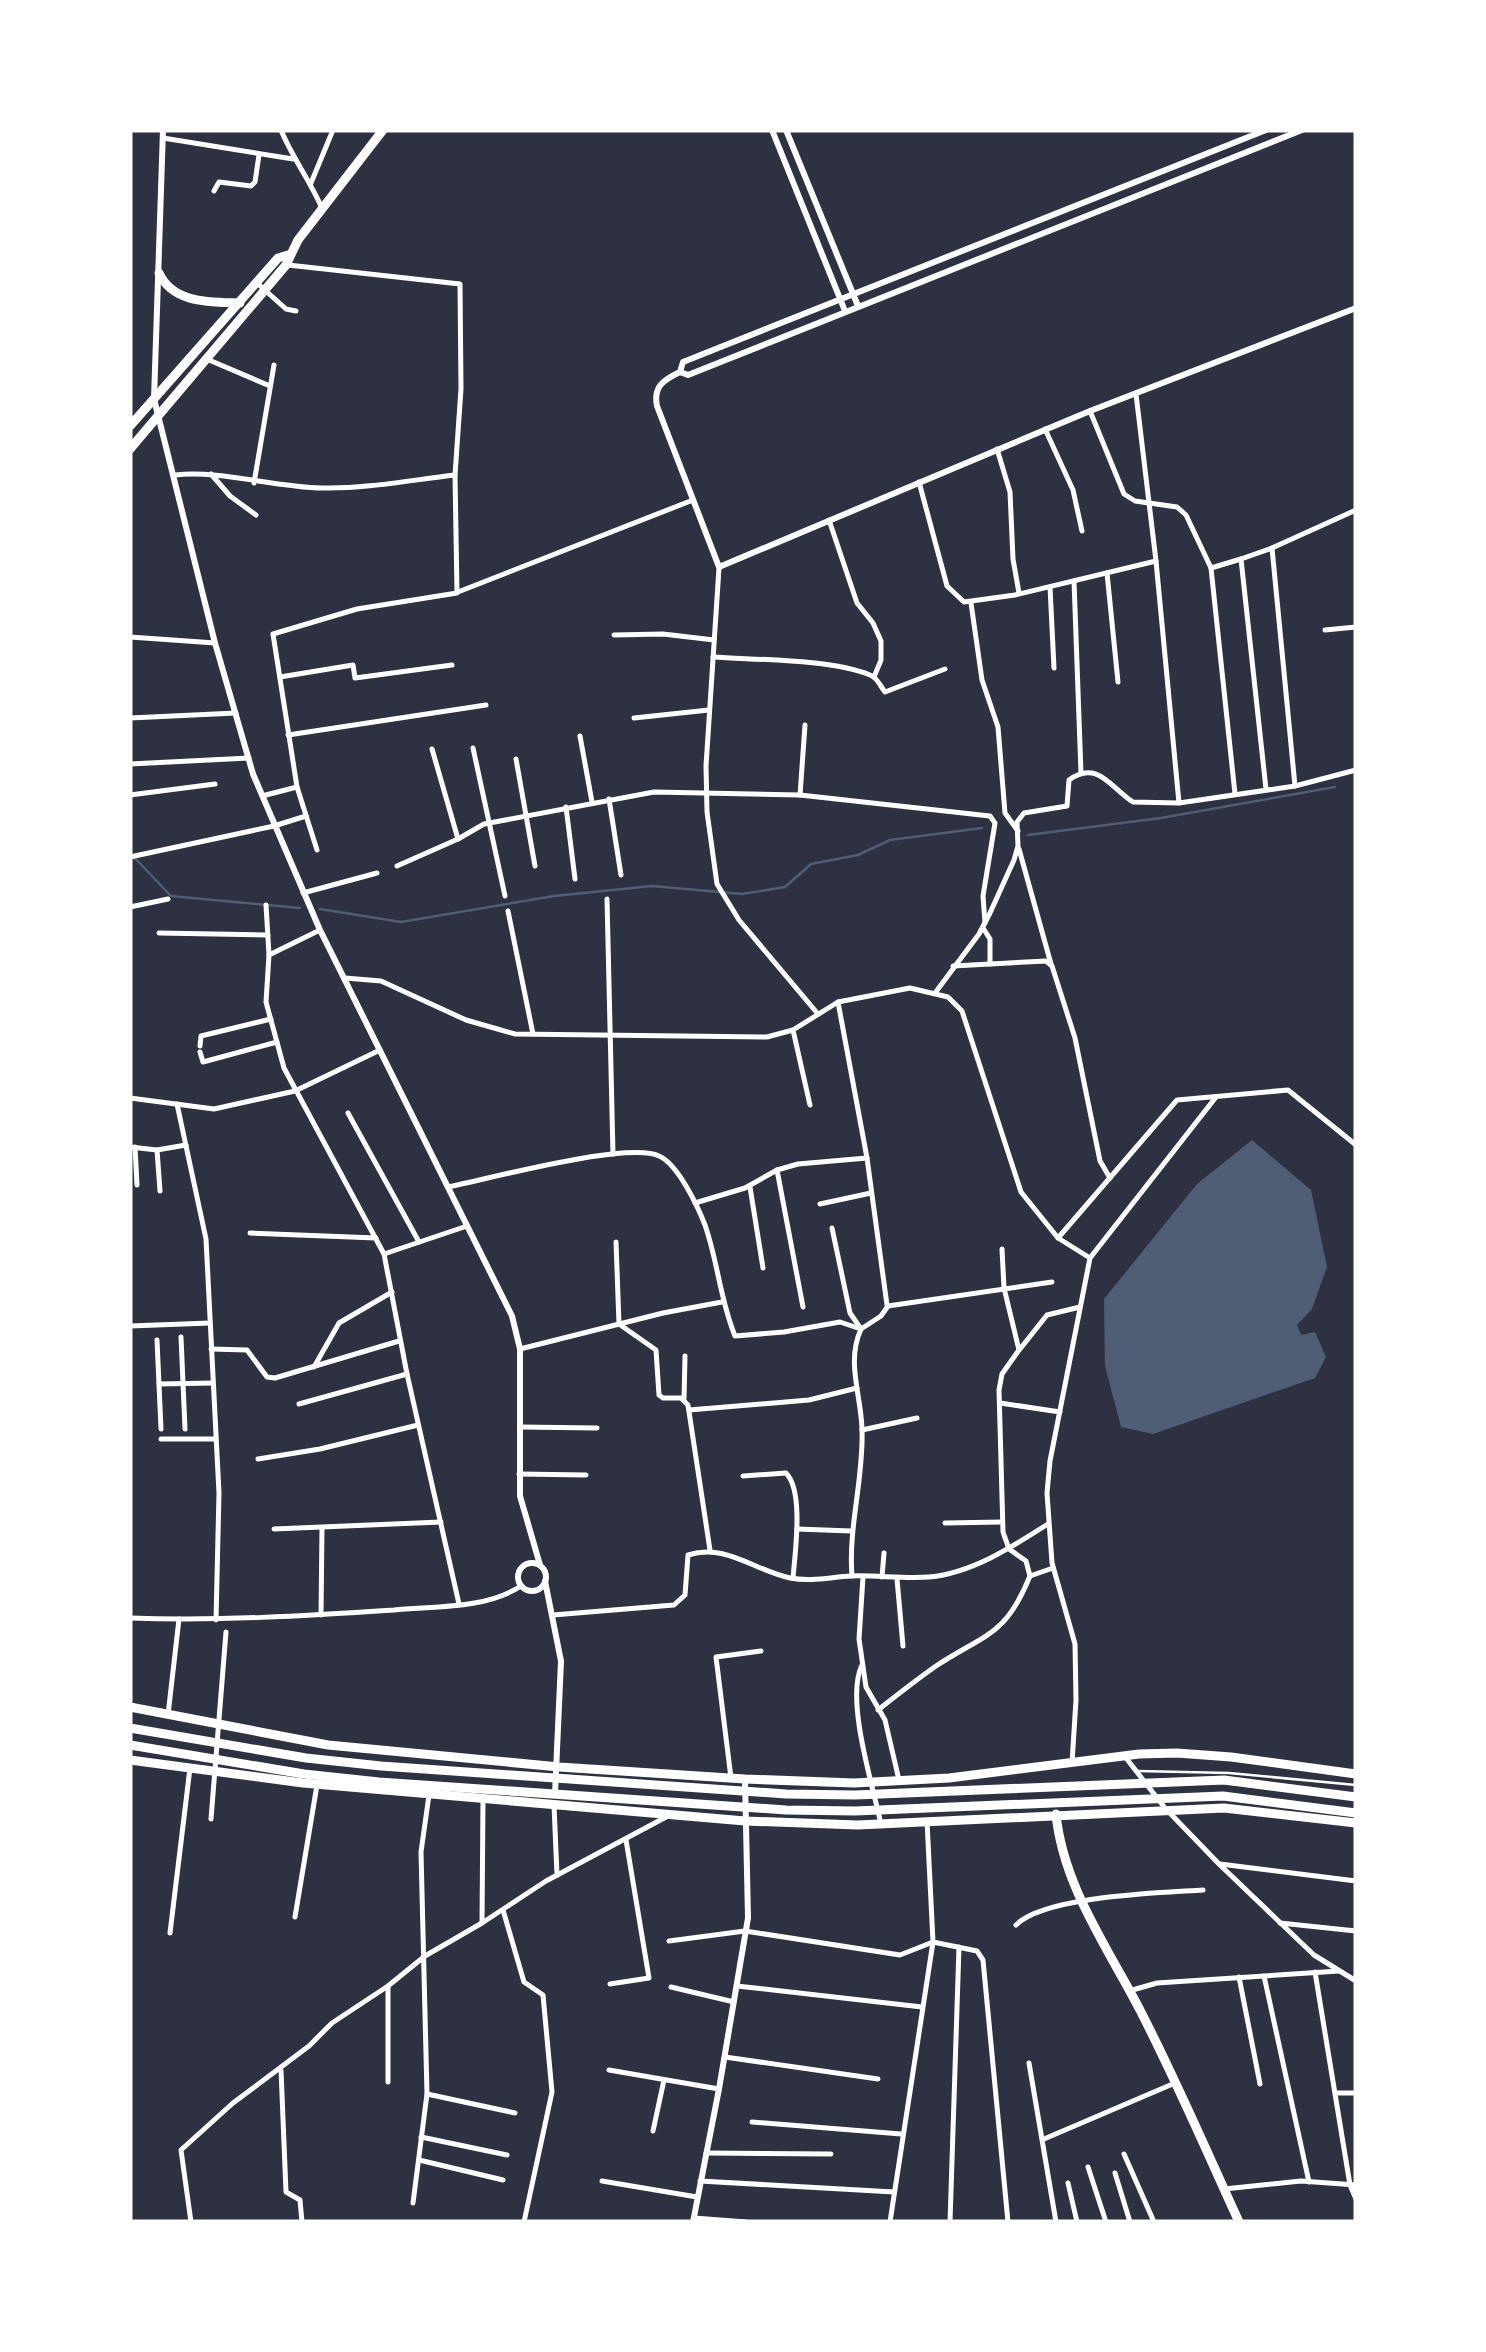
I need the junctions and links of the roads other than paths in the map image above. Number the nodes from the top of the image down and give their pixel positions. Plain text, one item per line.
1 (281, 130) edge
2 (332, 130) edge
3 (383, 130) edge
4 (772, 130) edge
5 (786, 130) edge
6 (1266, 130) edge
7 (1302, 130) edge
8 (162, 134) edge
9 (258, 154) junction
10 (293, 159) junction
11 (311, 183) junction
12 (214, 191) dead end
13 (1098, 198) junction
14 (322, 208) junction
15 (1103, 210) junction
16 (284, 259) junction
17 (160, 272) junction
18 (261, 287) junction
19 (852, 293) junction
20 (840, 298) junction
21 (240, 303) junction
22 (858, 306) junction
23 (1356, 308) edge
24 (296, 311) dead end
25 (845, 311) junction
26 (209, 360) junction
27 (274, 365) dead end
28 (680, 372) junction
29 (270, 386) junction
30 (1136, 392) junction
31 (154, 399) junction
32 (1090, 411) junction
33 (158, 416) junction
34 (130, 426) edge
35 (1045, 429) junction
36 (130, 449) edge
37 (997, 449) junction
38 (212, 474) junction
39 (455, 474) junction
40 (175, 475) junction
41 (919, 482) junction
42 (254, 483) junction
43 (693, 500) junction
44 (1150, 501) junction
45 (1356, 510) edge
46 (256, 516) dead end
47 (829, 520) junction
48 (1082, 532) dead end
49 (1272, 548) junction
50 (1240, 560) junction
51 (1156, 561) junction
52 (719, 568) junction
53 (1212, 568) junction
54 (1106, 573) junction
55 (1074, 581) junction
56 (1050, 587) junction
57 (457, 592) junction
58 (1020, 594) junction
59 (971, 603) junction
60 (1356, 627) edge
61 (1325, 630) dead end
62 (614, 635) dead end
63 (130, 638) edge
64 (714, 640) junction
65 (215, 643) junction
66 (713, 656) junction
67 (452, 665) dead end
68 (1054, 668) dead end
69 (945, 670) dead end
70 (874, 676) junction
71 (280, 677) junction
72 (1118, 682) dead end
73 (486, 706) dead end
74 (709, 710) junction
75 (236, 713) junction
76 (130, 718) edge
77 (634, 718) dead end
78 (804, 725) dead end
79 (288, 735) junction
80 (580, 736) dead end
81 (473, 748) dead end
82 (432, 749) dead end
83 (248, 758) junction
84 (516, 759) dead end
85 (130, 764) edge
86 (1356, 770) edge
87 (1081, 773) junction
88 (215, 784) dead end
89 (297, 786) junction
90 (1294, 786) junction
91 (1266, 789) junction
92 (706, 792) junction
93 (1234, 794) junction
94 (130, 795) edge
95 (800, 795) junction
96 (262, 796) junction
97 (609, 799) junction
98 (592, 802) junction
99 (1179, 803) junction
100 (566, 807) junction
101 (527, 814) junction
102 (306, 816) junction
103 (490, 822) junction
104 (274, 826) junction
105 (1018, 831) junction
106 (458, 840) junction
107 (1018, 846) junction
108 (317, 850) dead end
109 (130, 857) edge
110 (397, 866) dead end
111 (535, 866) dead end
112 (378, 874) dead end
113 (621, 875) dead end
114 (575, 880) dead end
115 (303, 892) junction
116 (505, 896) dead end
117 (168, 899) dead end
118 (606, 900) dead end
119 (266, 905) dead end
120 (130, 908) edge
121 (508, 911) dead end
122 (984, 925) junction
123 (320, 930) junction
124 (159, 933) dead end
125 (268, 935) junction
126 (269, 955) junction
127 (990, 964) junction
128 (953, 966) junction
129 (1052, 966) junction
130 (345, 978) junction
131 (935, 992) junction
132 (838, 1002) junction
133 (818, 1014) junction
134 (271, 1019) junction
135 (793, 1030) junction
136 (532, 1034) junction
137 (609, 1037) junction
138 (277, 1042) junction
139 (380, 1050) junction
140 (296, 1091) junction
141 (1216, 1096) junction
142 (130, 1098) edge
143 (177, 1104) junction
144 (810, 1105) dead end
145 (348, 1112) dead end
146 (187, 1145) junction
147 (1356, 1146) edge
148 (133, 1147) edge
149 (157, 1150) junction
150 (613, 1154) junction
151 (867, 1158) junction
152 (133, 1168) edge
153 (777, 1170) junction
154 (1110, 1178) junction
155 (137, 1184) dead end
156 (750, 1185) junction
157 (448, 1187) junction
158 (160, 1191) dead end
159 (872, 1193) junction
160 (695, 1203) junction
161 (820, 1204) dead end
162 (468, 1226) junction
163 (832, 1228) dead end
164 (250, 1233) dead end
165 (376, 1238) junction
166 (1058, 1238) junction
167 (419, 1242) junction
168 (616, 1242) dead end
169 (1002, 1249) dead end
170 (384, 1254) junction
171 (1090, 1258) junction
172 (763, 1268) dead end
173 (1052, 1282) dead end
174 (1004, 1288) junction
175 (392, 1292) junction
176 (722, 1302) junction
177 (888, 1306) junction
178 (803, 1307) dead end
179 (1080, 1307) junction
180 (210, 1323) junction
181 (619, 1324) junction
182 (130, 1326) edge
183 (861, 1329) junction
184 (181, 1338) dead end
185 (157, 1340) dead end
186 (400, 1341) junction
187 (212, 1349) junction
188 (520, 1349) junction
189 (1019, 1350) junction
190 (685, 1356) dead end
191 (314, 1367) junction
192 (407, 1374) junction
193 (213, 1383) junction
194 (159, 1384) junction
195 (183, 1384) junction
196 (856, 1388) junction
197 (684, 1399) junction
198 (1000, 1403) junction
199 (300, 1404) dead end
200 (689, 1410) junction
201 (1060, 1412) junction
202 (917, 1418) dead end
203 (418, 1425) junction
204 (520, 1427) junction
205 (185, 1428) dead end
206 (597, 1428) dead end
207 (160, 1429) dead end
208 (862, 1430) junction
209 (161, 1439) dead end
210 (216, 1439) junction
211 (258, 1458) dead end
212 (519, 1474) junction
213 (586, 1475) dead end
214 (743, 1476) dead end
215 (441, 1522) junction
216 (1002, 1522) junction
217 (945, 1523) dead end
218 (1048, 1524) junction
219 (322, 1527) junction
220 (274, 1529) dead end
221 (797, 1529) junction
222 (851, 1531) junction
223 (1009, 1549) junction
224 (710, 1550) junction
225 (884, 1553) dead end
226 (540, 1565) junction
227 (1054, 1568) junction
228 (852, 1576) junction
229 (1030, 1576) junction
230 (862, 1577) junction
231 (882, 1577) junction
232 (794, 1578) junction
233 (897, 1578) junction
234 (545, 1582) junction
235 (522, 1586) junction
236 (459, 1604) junction
237 (321, 1615) junction
238 (552, 1615) junction
239 (130, 1618) edge
240 (180, 1619) junction
241 (216, 1620) junction
242 (226, 1632) dead end
243 (903, 1646) dead end
244 (761, 1651) dead end
245 (863, 1664) junction
246 (130, 1707) edge
247 (878, 1710) junction
248 (168, 1715) junction
249 (219, 1724) junction
250 (130, 1728) edge
251 (130, 1744) edge
252 (1125, 1756) junction
253 (130, 1760) edge
254 (1072, 1763) junction
255 (559, 1767) junction
256 (190, 1768) junction
257 (1136, 1771) junction
258 (217, 1772) junction
259 (1356, 1774) edge
260 (731, 1778) junction
261 (746, 1779) junction
262 (899, 1780) junction
263 (872, 1782) junction
264 (317, 1785) junction
265 (1356, 1785) edge
266 (428, 1794) junction
267 (1356, 1796) edge
268 (483, 1799) junction
269 (554, 1805) junction
270 (1166, 1808) junction
271 (1356, 1812) edge
272 (1056, 1814) junction
273 (671, 1815) junction
274 (211, 1820) dead end
275 (745, 1821) junction
276 (927, 1821) junction
277 (1356, 1823) edge
278 (881, 1824) junction
279 (626, 1840) junction
280 (1218, 1864) junction
281 (558, 1875) junction
282 (1356, 1881) edge
283 (1204, 1890) dead end
284 (1083, 1901) junction
285 (503, 1910) junction
286 (295, 1917) dead end
287 (1280, 1923) junction
288 (482, 1924) junction
289 (1016, 1925) dead end
290 (745, 1931) junction
291 (1356, 1931) edge
292 (170, 1932) dead end
293 (669, 1941) dead end
294 (933, 1942) junction
295 (959, 1947) junction
296 (424, 1956) junction
297 (1340, 1971) junction
298 (1315, 1972) junction
299 (1264, 1976) junction
300 (1239, 1977) junction
301 (1356, 1981) edge
302 (610, 1984) dead end
303 (388, 1986) junction
304 (670, 1986) dead end
305 (737, 1986) junction
306 (1129, 1991) junction
307 (734, 2002) junction
308 (922, 2007) junction
309 (725, 2057) junction
310 (1029, 2063) dead end
311 (281, 2070) junction
312 (608, 2070) dead end
313 (878, 2079) dead end
314 (664, 2080) junction
315 (388, 2082) dead end
316 (1175, 2083) junction
317 (1260, 2084) dead end
318 (720, 2089) junction
319 (1336, 2093) junction
320 (1356, 2093) edge
321 (427, 2094) junction
322 (515, 2113) dead end
323 (752, 2122) dead end
324 (653, 2130) dead end
325 (902, 2134) junction
326 (421, 2138) junction
327 (1043, 2140) junction
328 (1344, 2145) junction
329 (1356, 2145) edge
330 (706, 2153) junction
331 (831, 2154) dead end
332 (1124, 2154) dead end
333 (507, 2155) dead end
334 (419, 2160) junction
335 (1088, 2167) dead end
336 (1115, 2173) dead end
337 (503, 2180) dead end
338 (602, 2181) dead end
339 (700, 2181) junction
340 (1309, 2182) junction
341 (1068, 2183) dead end
342 (1353, 2185) edge
343 (1224, 2189) junction
344 (894, 2192) junction
345 (697, 2197) junction
346 (1356, 2200) edge
347 (413, 2204) dead end
348 (693, 2220) edge
349 (192, 2222) edge
350 (302, 2222) edge
351 (524, 2222) edge
352 (746, 2222) edge
353 (890, 2222) edge
354 (950, 2222) edge
355 (1008, 2222) edge
356 (1056, 2222) edge
357 (1077, 2222) edge
358 (1106, 2222) edge
359 (1130, 2222) edge
360 (1154, 2222) edge
361 (1239, 2222) edge

1 - 10 street
2 - 11 street
3 - 14 main road
4 - 20 street
5 - 19 street
6 - 13 street
7 - 15 street
8 - 9 street
8 - 17 street
9 - 10 street
9 - 12 street
10 - 11 street
11 - 14 street
13 - 15 street
13 - 19 street
14 - 16 main road
15 - 22 street
16 - 18 main road
16 - 39 street
17 - 21 main road
17 - 31 street
18 - 21 main road
18 - 24 street
18 - 26 main road
19 - 20 street
19 - 22 street
20 - 25 street
20 - 28 street
21 - 31 main road
22 - 25 street
23 - 30 street
25 - 28 street
26 - 29 street
26 - 33 main road
27 - 29 street
28 - 43 street
29 - 42 street
30 - 32 street
30 - 44 street
31 - 33 street
31 - 34 main road
32 - 35 street
32 - 44 street
33 - 36 main road
33 - 40 street
35 - 37 street
35 - 48 street
37 - 41 street
37 - 58 street
38 - 40 street
38 - 42 street
38 - 46 street
39 - 42 street
39 - 57 street
40 - 65 street
41 - 47 street
41 - 59 street
43 - 52 street
43 - 57 street
44 - 51 street
44 - 53 street
45 - 49 street
47 - 52 street
47 - 70 street
49 - 50 street
49 - 90 street
50 - 53 street
50 - 91 street
51 - 54 street
51 - 99 street
52 - 64 street
53 - 93 street
54 - 55 street
54 - 72 street
55 - 56 street
55 - 87 street
56 - 58 street
56 - 68 street
57 - 71 street
58 - 59 street
59 - 105 street
60 - 61 street
62 - 64 street
63 - 65 street
64 - 66 street
65 - 75 street
66 - 70 street
66 - 74 street
67 - 71 street
69 - 70 street
71 - 79 street
73 - 79 street
74 - 77 street
74 - 92 street
75 - 76 street
75 - 83 street
78 - 95 street
79 - 89 street
80 - 98 street
81 - 103 street
82 - 106 street
83 - 85 street
83 - 96 street
84 - 101 street
86 - 90 street
87 - 99 street
87 - 105 street
88 - 94 street
89 - 96 street
89 - 102 street
90 - 91 street
91 - 93 street
92 - 95 street
92 - 97 street
92 - 133 street
93 - 99 street
95 - 122 street
96 - 104 street
97 - 98 street
97 - 113 street
98 - 100 street
100 - 101 street
100 - 114 street
101 - 103 street
101 - 111 street
102 - 104 street
102 - 108 street
103 - 106 street
103 - 116 street
104 - 109 street
104 - 115 street
105 - 107 street
106 - 110 street
107 - 122 street
107 - 129 street
112 - 115 street
115 - 123 street
117 - 120 street
118 - 137 street
119 - 125 street
121 - 136 street
122 - 127 street
122 - 128 street
123 - 126 street
123 - 130 street
124 - 125 street
125 - 126 street
126 - 134 street
127 - 128 street
127 - 129 street
128 - 131 street
129 - 154 street
130 - 136 street
130 - 139 street
131 - 132 street
131 - 166 street
132 - 133 street
132 - 151 street
133 - 135 street
134 - 138 street
134 - 138 street
135 - 137 street
135 - 144 street
136 - 137 street
137 - 150 street
138 - 140 street
139 - 140 street
139 - 157 street
140 - 143 street
140 - 165 street
141 - 147 street
141 - 154 street
141 - 171 street
142 - 143 street
143 - 146 street
145 - 167 street
146 - 149 street
146 - 180 street
148 - 149 street
148 - 152 street
149 - 158 street
150 - 157 street
150 - 160 street
151 - 153 street
151 - 159 street
152 - 155 street
153 - 156 street
153 - 178 street
154 - 166 street
156 - 160 street
156 - 172 street
157 - 162 street
159 - 161 street
159 - 177 street
160 - 176 street
162 - 167 street
162 - 188 street
163 - 183 street
164 - 165 street
165 - 170 street
166 - 171 street
167 - 170 street
168 - 181 street
169 - 174 street
170 - 175 street
171 - 179 street
173 - 174 street
174 - 177 street
174 - 189 street
175 - 186 street
175 - 191 street
176 - 181 street
176 - 183 street
177 - 183 street
179 - 189 street
179 - 201 street
180 - 182 street
180 - 187 street
181 - 188 street
181 - 197 street
183 - 196 street
184 - 195 street
185 - 194 street
186 - 191 street
186 - 192 street
187 - 191 street
187 - 193 street
188 - 204 street
189 - 198 street
190 - 197 street
192 - 199 street
192 - 203 street
193 - 195 street
193 - 210 street
194 - 195 street
194 - 207 street
195 - 205 street
196 - 200 street
196 - 208 street
197 - 200 street
198 - 201 street
198 - 216 street
200 - 224 street
201 - 218 street
202 - 208 street
203 - 211 street
203 - 215 street
204 - 206 street
204 - 212 street
208 - 222 street
209 - 210 street
210 - 241 street
212 - 213 street
212 - 226 street
214 - 221 street
215 - 219 street
215 - 236 street
216 - 217 street
216 - 223 street
218 - 223 street
218 - 227 street
219 - 220 street
219 - 237 street
221 - 222 street
221 - 232 street
222 - 228 street
223 - 229 street
223 - 233 street
224 - 232 street
224 - 238 street
225 - 231 street
226 - 234 street
226 - 235 street
227 - 229 street
227 - 254 street
228 - 230 street
228 - 232 street
229 - 247 street
230 - 231 street
230 - 245 street
231 - 233 street
233 - 243 street
234 - 235 street
234 - 238 street
235 - 236 street
236 - 237 street
237 - 241 street
238 - 255 street
239 - 240 street
240 - 241 street
240 - 248 street
242 - 249 street
244 - 260 street
245 - 247 street
245 - 263 street
246 - 248 main road
247 - 262 street
248 - 249 main road
249 - 255 main road
249 - 258 street
250 - 267 main road
251 - 271 main road
252 - 254 main road
252 - 257 street
252 - 259 main road
253 - 256 main road
254 - 262 main road
255 - 260 main road
255 - 269 street
256 - 258 main road
256 - 292 street
257 - 265 lane
257 - 270 street
258 - 264 main road
258 - 274 street
260 - 261 main road
261 - 263 main road
261 - 275 street
262 - 263 main road
263 - 278 street
264 - 266 main road
264 - 286 street
266 - 268 main road
266 - 296 street
268 - 269 main road
268 - 288 street
269 - 273 main road
269 - 281 street
270 - 272 main road
270 - 277 main road
270 - 280 street
272 - 276 main road
272 - 284 main road
273 - 275 main road
273 - 279 street
275 - 278 main road
275 - 290 street
276 - 278 main road
276 - 294 street
279 - 281 street
279 - 302 street
280 - 282 street
280 - 287 street
281 - 285 street
283 - 284 street
284 - 289 street
284 - 306 main road
285 - 288 street
285 - 351 street
287 - 291 street
287 - 297 street
288 - 296 street
290 - 293 street
290 - 294 street
290 - 305 street
294 - 295 street
294 - 308 street
295 - 354 street
295 - 355 street
296 - 303 street
296 - 321 street
297 - 298 street
297 - 301 street
298 - 299 street
298 - 319 street
299 - 300 street
299 - 340 street
300 - 306 street
300 - 317 street
303 - 311 street
303 - 315 street
304 - 307 street
305 - 307 street
305 - 308 street
306 - 316 main road
307 - 309 street
308 - 325 street
309 - 313 street
309 - 318 street
310 - 327 street
311 - 349 street
311 - 350 street
312 - 314 street
314 - 318 street
314 - 324 street
316 - 327 street
316 - 343 main road
318 - 330 street
319 - 320 street
319 - 328 street
321 - 322 street
321 - 326 street
323 - 325 street
325 - 344 street
326 - 333 street
326 - 334 street
327 - 356 street
328 - 329 street
328 - 342 street
330 - 331 street
330 - 339 street
332 - 360 street
334 - 337 street
334 - 347 street
335 - 358 street
336 - 359 street
338 - 345 street
339 - 344 street
339 - 345 street
340 - 342 street
340 - 343 street
341 - 357 street
342 - 346 street
343 - 361 main road
344 - 353 street
345 - 348 street
348 - 352 street

